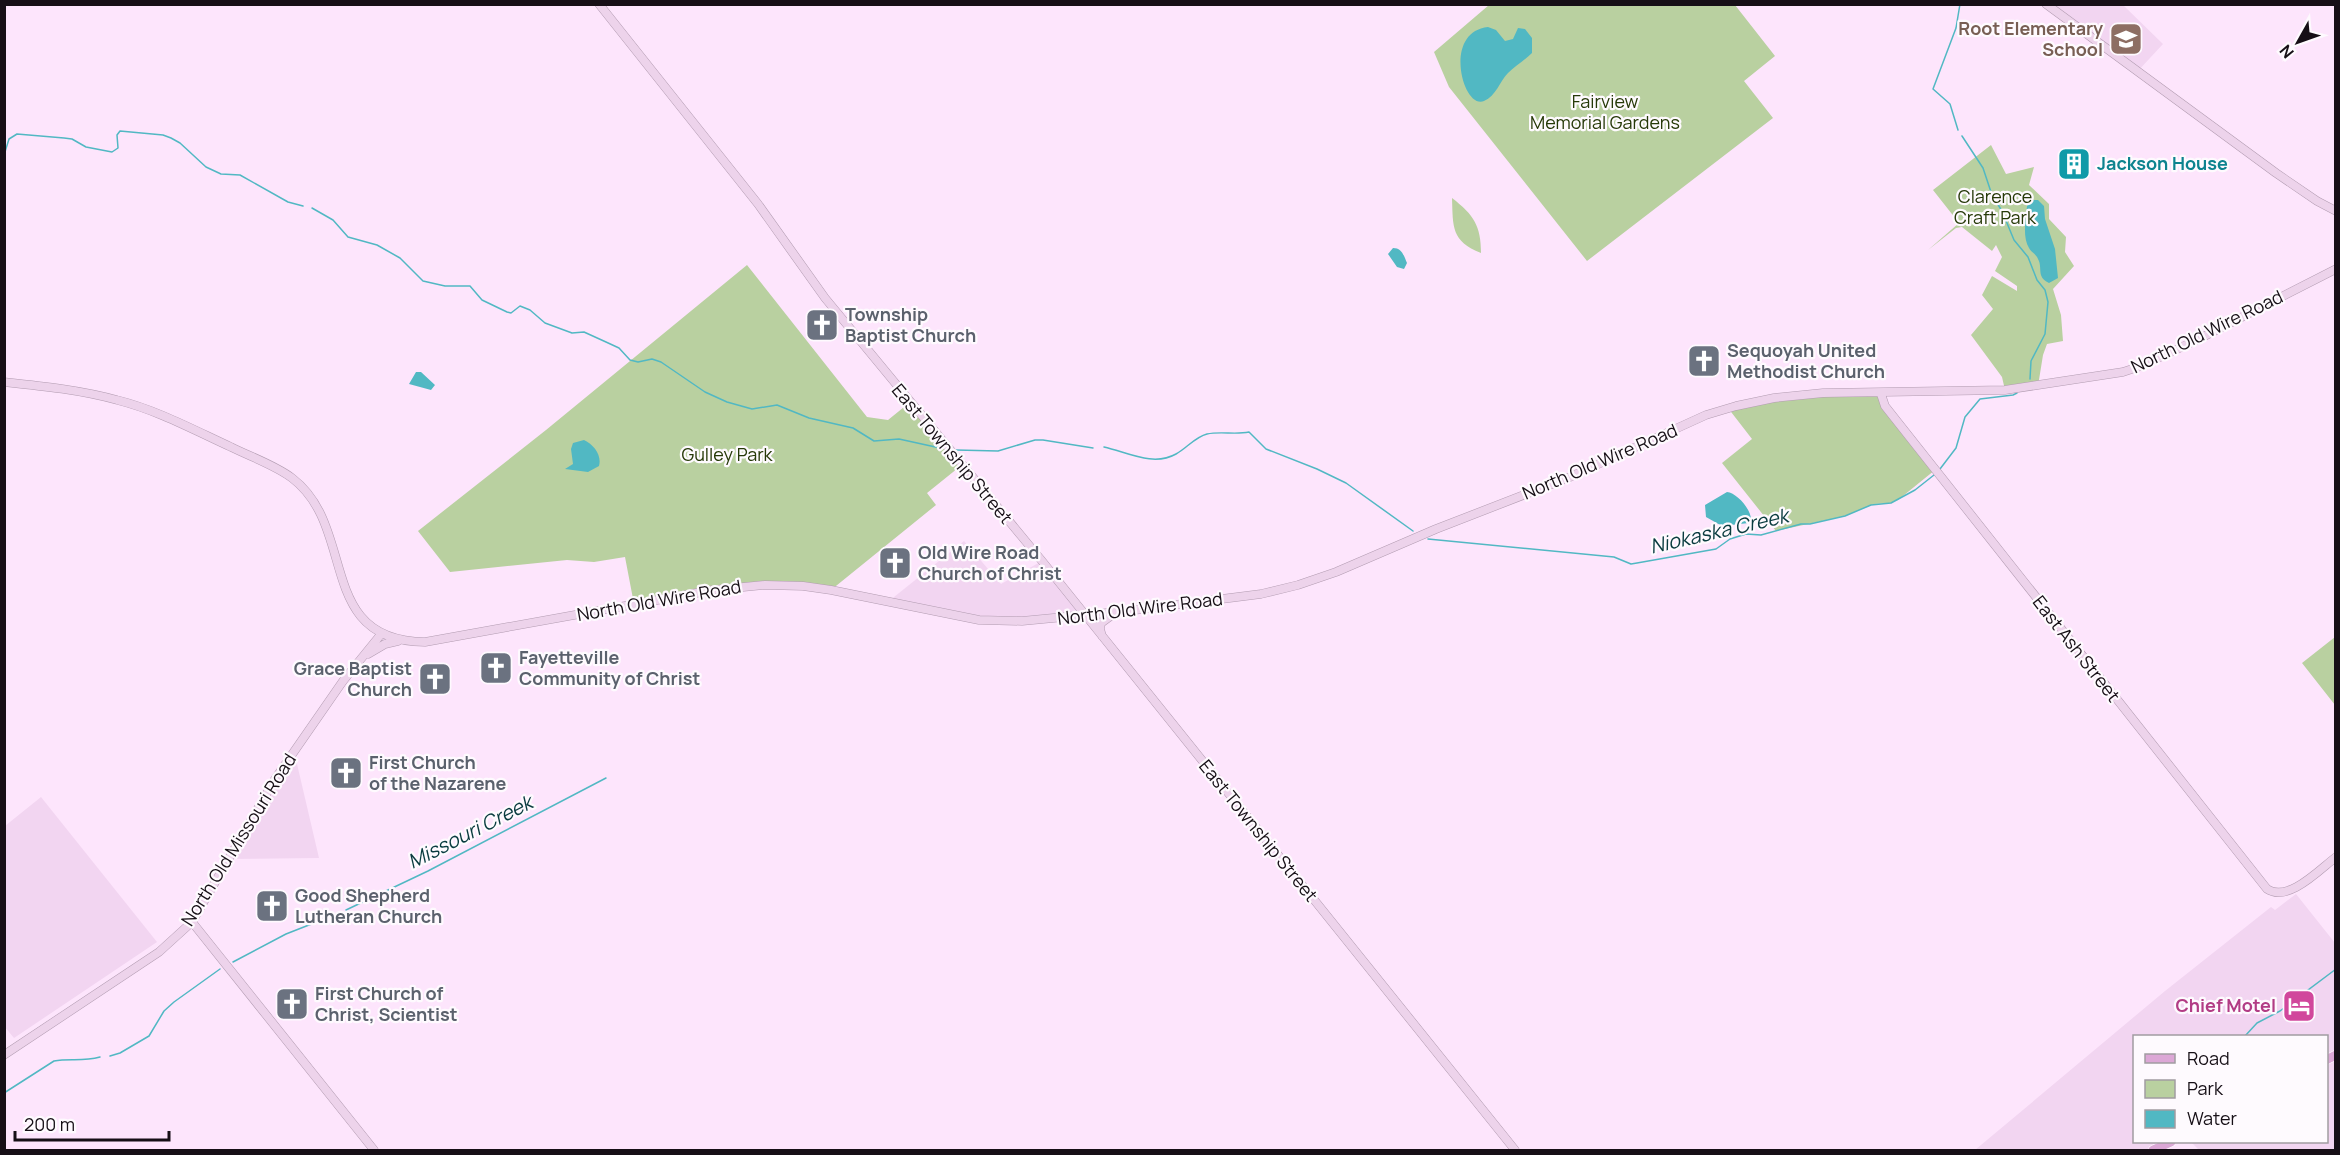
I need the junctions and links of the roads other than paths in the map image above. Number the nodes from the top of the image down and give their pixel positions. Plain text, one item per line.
1 (599, 4) edge
2 (2046, 4) edge
3 (2336, 211) edge
4 (2336, 269) edge
5 (4, 382) edge
6 (1881, 394) junction
7 (1119, 612) junction
8 (1085, 616) junction
9 (382, 633) junction
10 (405, 640) junction
11 (1104, 640) junction
12 (362, 657) junction
13 (2336, 857) edge
14 (192, 922) junction
15 (4, 1055) edge
16 (2169, 1143) edge
17 (374, 1150) edge
18 (1515, 1150) edge
19 (2153, 1150) edge

1 - 8 street, East Township Street
2 - 3 street
4 - 6 street, North Old Wire Road
5 - 9 street, North Old Wire Road
6 - 7 street, North Old Wire Road
6 - 13 street, East Ash Street
7 - 8 street, North Old Wire Road
7 - 11 street
8 - 10 street, North Old Wire Road
8 - 11 street, East Township Street
9 - 10 street, North Old Wire Road
9 - 12 street, North Old Missouri Road
10 - 12 street
11 - 18 street, East Township Street
12 - 14 street, North Old Missouri Road
14 - 15 street, North Old Missouri Road
14 - 17 street
16 - 19 main road

